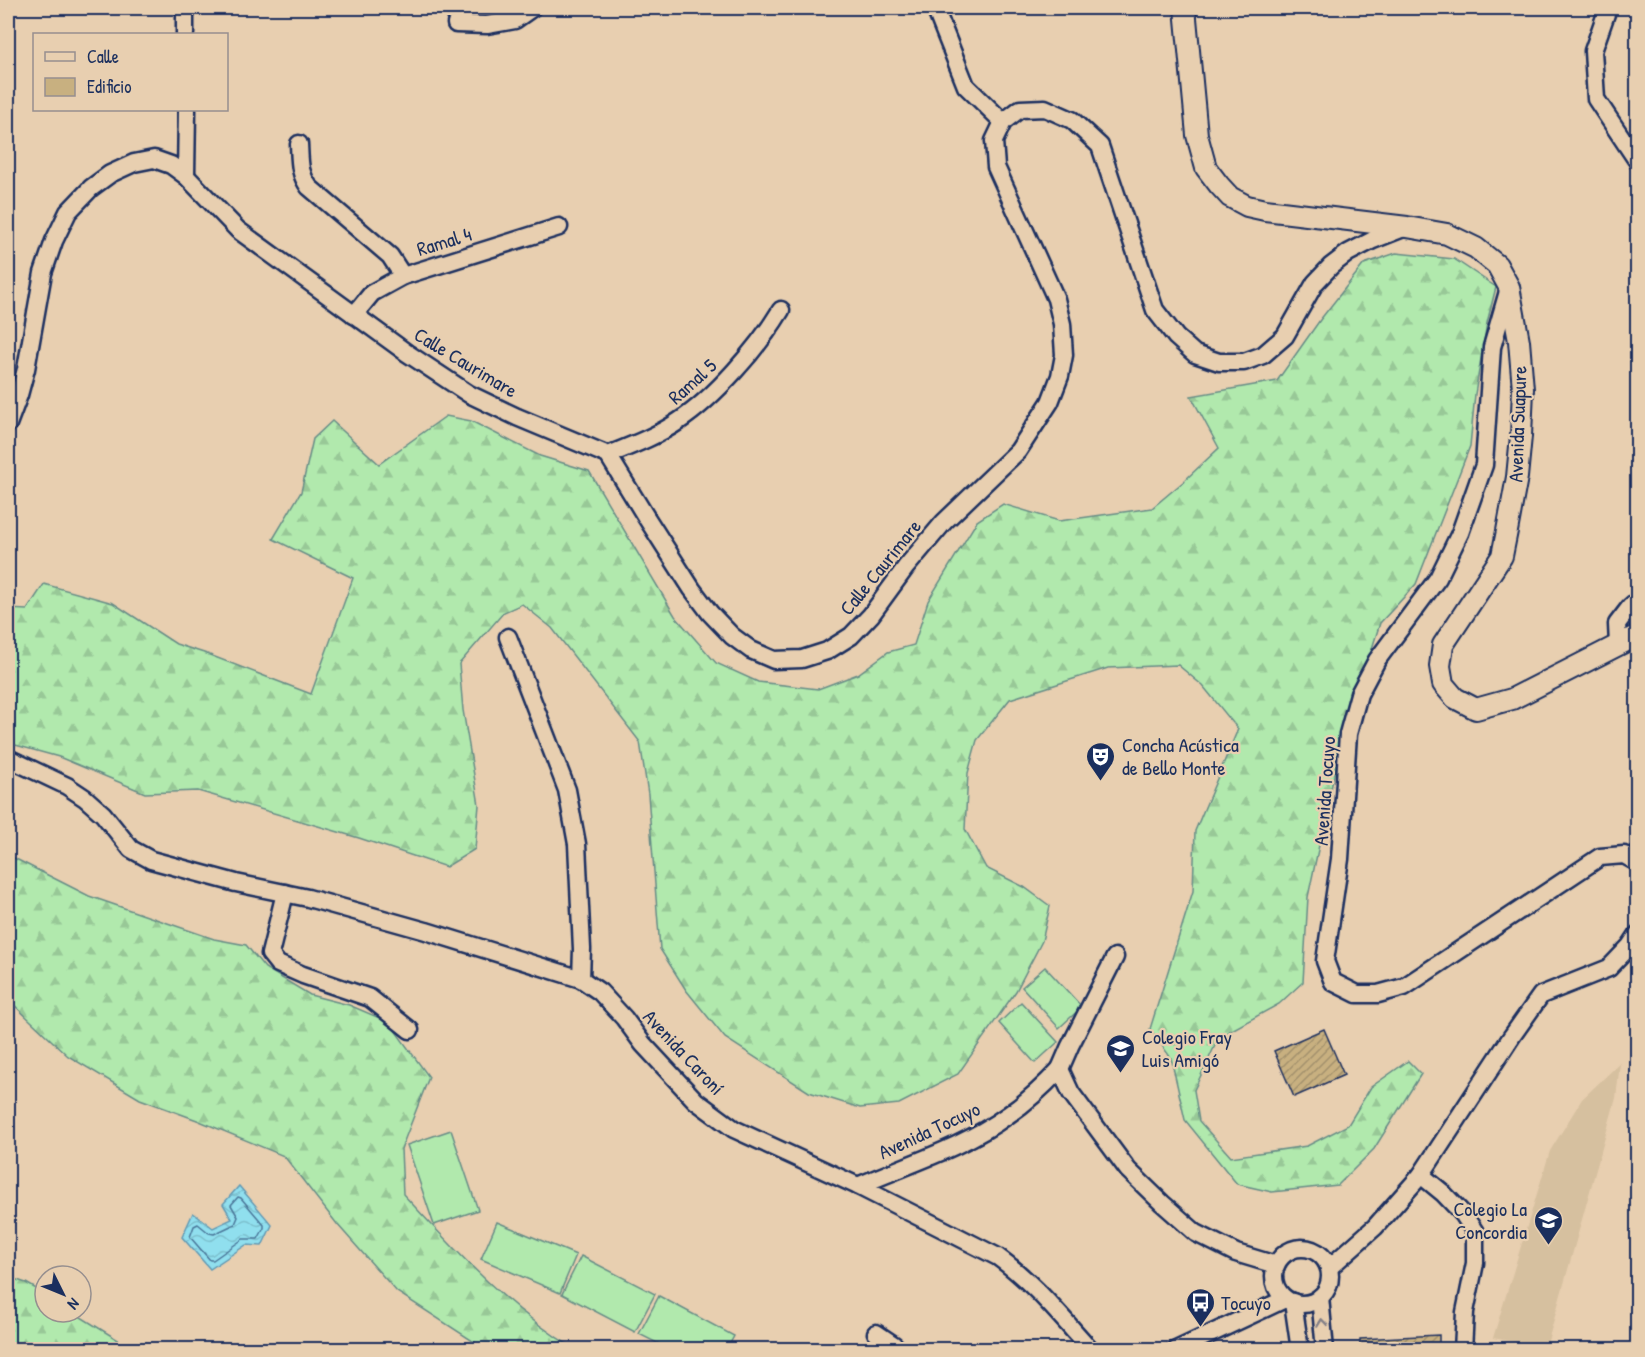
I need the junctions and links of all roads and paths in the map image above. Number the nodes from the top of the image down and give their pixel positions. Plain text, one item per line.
1 (185, 8) edge
2 (532, 8) edge
3 (935, 8) edge
4 (1185, 8) edge
5 (1608, 8) edge
6 (456, 24) dead end
7 (185, 33) edge
8 (187, 111) edge
9 (1003, 122) junction
10 (299, 144) dead end
11 (1638, 162) edge
12 (186, 176) junction
13 (1407, 227) junction
14 (559, 228) dead end
15 (403, 276) junction
16 (1509, 287) junction
17 (781, 310) dead end
18 (354, 315) junction
19 (8, 424) edge
20 (608, 455) junction
21 (1638, 600) edge
22 (1638, 635) edge
23 (508, 637) dead end
24 (1618, 645) junction
25 (8, 758) edge
26 (1638, 863) edge
27 (285, 893) junction
28 (1638, 934) edge
29 (1115, 957) dead end
30 (581, 980) junction
31 (410, 1030) dead end
32 (1060, 1069) junction
33 (1421, 1175) junction
34 (858, 1186) junction
35 (1276, 1264) junction
36 (1330, 1267) junction
37 (1320, 1297) junction
38 (1289, 1300) junction
39 (876, 1333) dead end
40 (897, 1350) edge
41 (1091, 1350) edge
42 (1176, 1350) edge
43 (1300, 1350) edge
44 (1326, 1350) edge
45 (1463, 1350) edge

1 - 7 street
2 - 6 street
3 - 9 street
4 - 13 street, Avenida Suapure
5 - 11 street
8 - 12 street
9 - 13 street
9 - 20 street, Calle Caurimare
10 - 15 street
12 - 18 street, Calle Caurimare
12 - 19 street, Calle Caurimare
13 - 16 street, Avenida Suapure
14 - 15 street, Ramal 4
15 - 18 street, Ramal 4
16 - 24 street, Avenida Suapure
16 - 26 street, Avenida Tocuyo
17 - 20 street, Ramal 5
18 - 20 street, Calle Caurimare
21 - 24 street
22 - 24 street, Avenida Suapure
23 - 30 street
25 - 27 street, Avenida Caroní
27 - 30 street, Avenida Caroní
27 - 31 street
28 - 33 street
29 - 32 street
30 - 34 street, Avenida Caroní
32 - 34 street, Avenida Tocuyo
32 - 35 street
33 - 36 street
33 - 45 street
34 - 41 street, Avenida Caroní
35 - 36 street
35 - 38 street
36 - 37 street
37 - 38 street
44 -> 37 street
38 - 42 street
38 - 43 street
39 - 40 street

